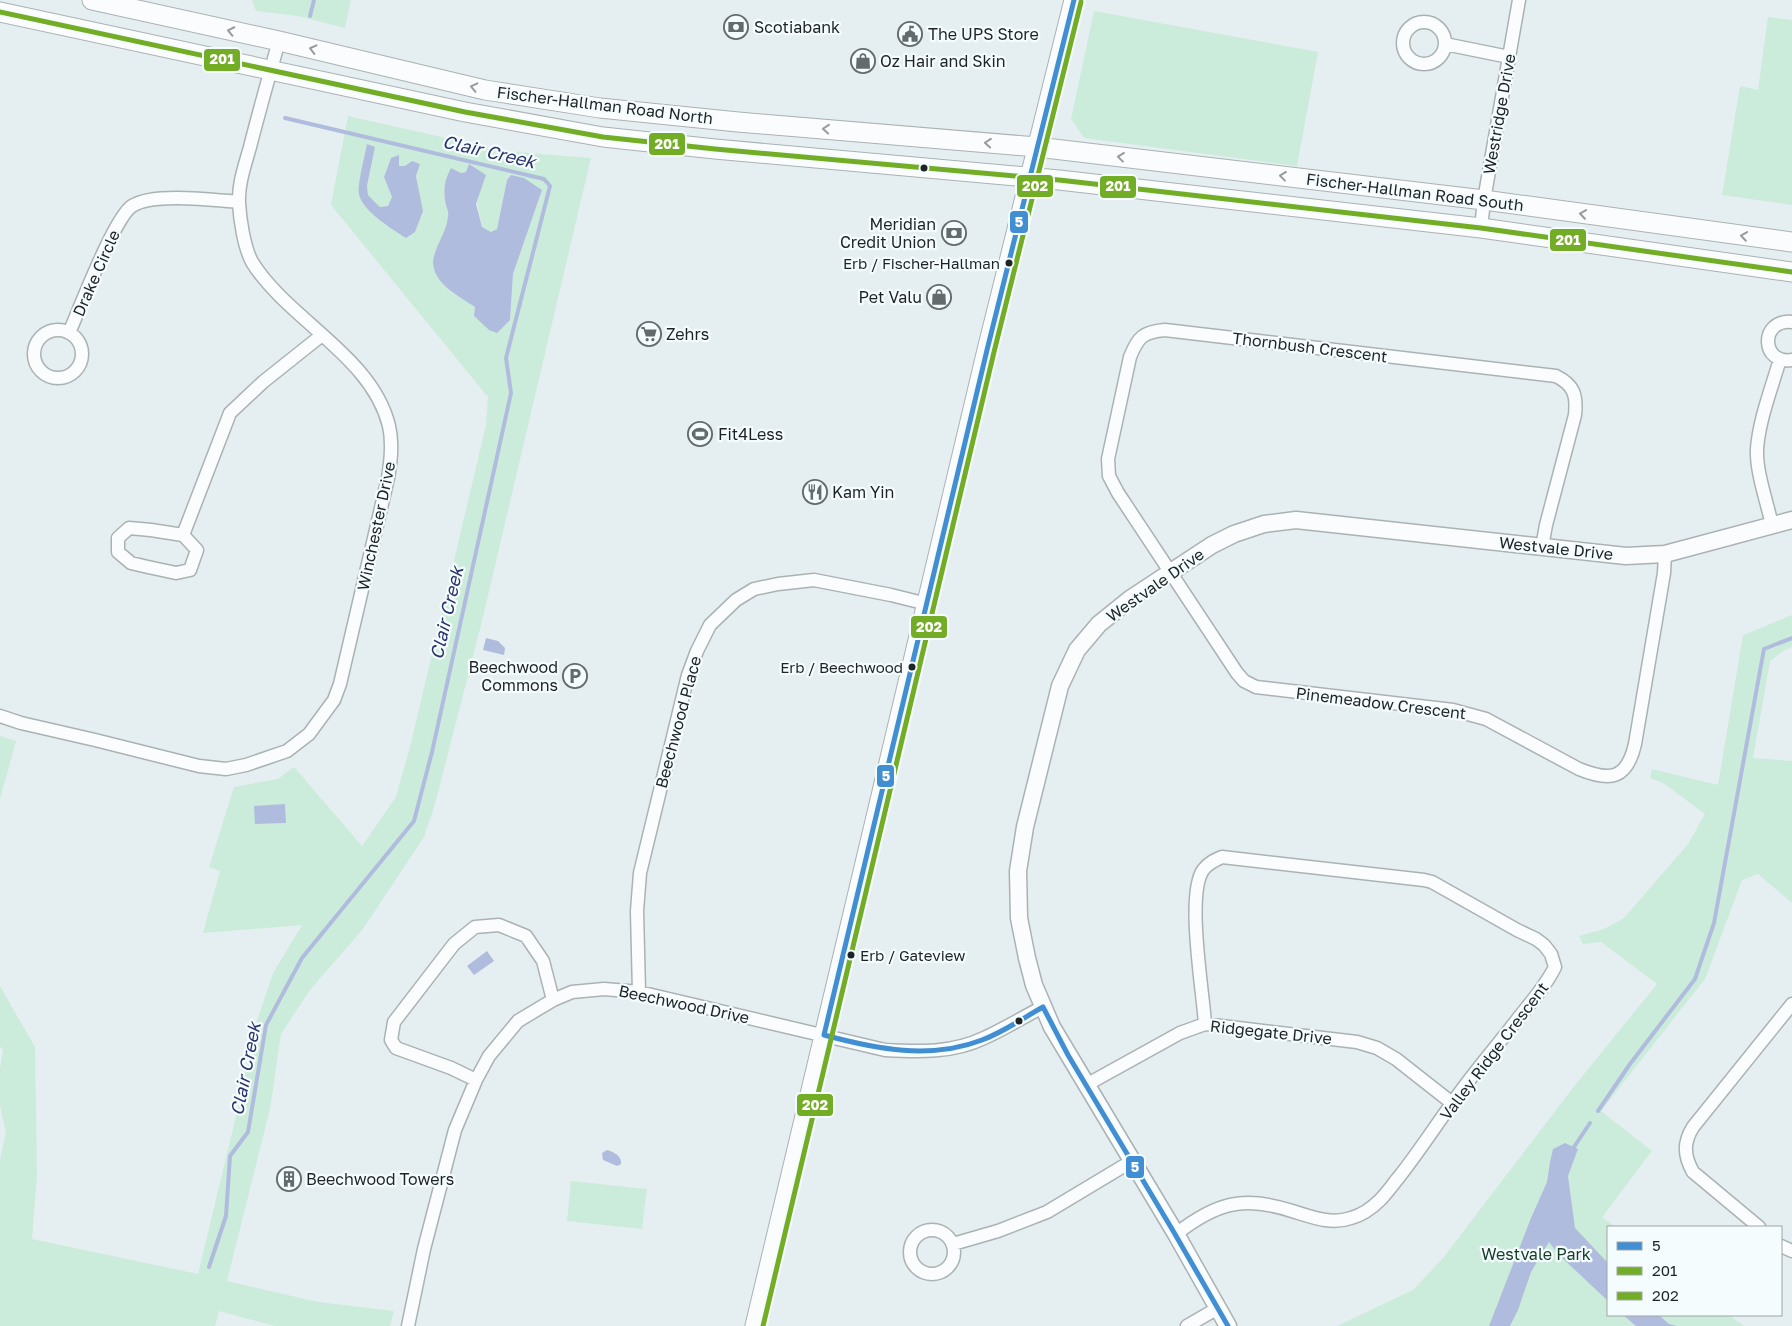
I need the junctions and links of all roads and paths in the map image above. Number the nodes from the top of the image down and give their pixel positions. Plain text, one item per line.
1 (92, 0) edge
2 (1074, 0) edge
3 (1519, 0) edge
4 (0, 12) edge
5 (279, 41) junction
6 (1445, 44) dead end
7 (1509, 57) junction
8 (270, 71) junction
9 (1037, 147) junction
10 (1030, 177) junction
11 (1484, 200) junction
12 (239, 202) junction
13 (1480, 228) junction
14 (1792, 242) edge
15 (1792, 272) edge
16 (1792, 322) edge
17 (69, 333) dead end
18 (322, 335) junction
19 (1786, 360) edge
20 (1792, 520) edge
21 (1772, 525) junction
22 (183, 535) junction
23 (1542, 547) junction
24 (1665, 554) junction
25 (1172, 572) junction
26 (927, 604) junction
27 (0, 716) edge
28 (639, 992) junction
29 (553, 1000) junction
30 (1792, 1004) edge
31 (1043, 1007) junction
32 (1205, 1024) junction
33 (824, 1035) junction
34 (476, 1080) junction
35 (1086, 1085) junction
36 (1452, 1103) junction
37 (1132, 1161) junction
38 (1758, 1226) edge
39 (1176, 1234) junction
40 (953, 1244) dead end
41 (1218, 1308) junction
42 (408, 1326) edge
43 (755, 1326) edge
44 (1188, 1326) edge
45 (1228, 1326) edge

5 -> 1 main road, Fischer-Hallman Road North
2 - 9 main road
3 - 7 street, Westridge Drive
4 - 8 main road, Fischer-Hallman Road North
5 - 8 street, Winchester Drive
9 -> 5 main road, Fischer-Hallman Road North
6 - 7 street
7 - 11 street, Westridge Drive
8 - 10 main road, Fischer-Hallman Road North
8 - 12 street, Winchester Drive
9 - 10 main road
11 -> 9 main road, Fischer-Hallman Road South
10 - 13 main road, Fischer-Hallman Road South
10 - 26 main road
11 - 13 street, Westridge Drive
14 -> 11 main road, Fischer-Hallman Road South
12 - 17 street, Drake Circle
12 - 18 street, Winchester Drive
13 - 15 main road, Fischer-Hallman Road South
16 - 19 street
18 - 22 street
18 - 27 street, Winchester Drive
19 - 21 street
20 - 21 street, Westvale Drive
21 - 24 street, Westvale Drive
22 - 22 street
23 - 24 street, Westvale Drive
23 - 25 street, Westvale Drive
23 - 25 street, Thornbush Crescent
24 - 25 street, Pinemeadow Crescent
25 - 31 street, Westvale Drive
26 - 28 street, Beechwood Place
26 - 33 main road
28 - 29 street, Beechwood Drive
28 - 33 street, Beechwood Drive
29 - 34 street, Beechwood Drive
29 - 34 street
30 - 38 street
31 - 33 street, Beechwood Drive
31 - 35 street, Westvale Drive
32 - 35 street, Ridgegate Drive
32 - 36 street, Ridgegate Drive
32 - 36 street, Valley Ridge Crescent
33 - 43 main road
34 - 42 street, Beechwood Drive
35 - 37 street, Westvale Drive
36 - 39 street, Valley Ridge Crescent
37 - 39 street, Westvale Drive
37 - 40 street
39 - 41 street, Westvale Drive
41 - 44 street
41 - 45 street, Westvale Drive

